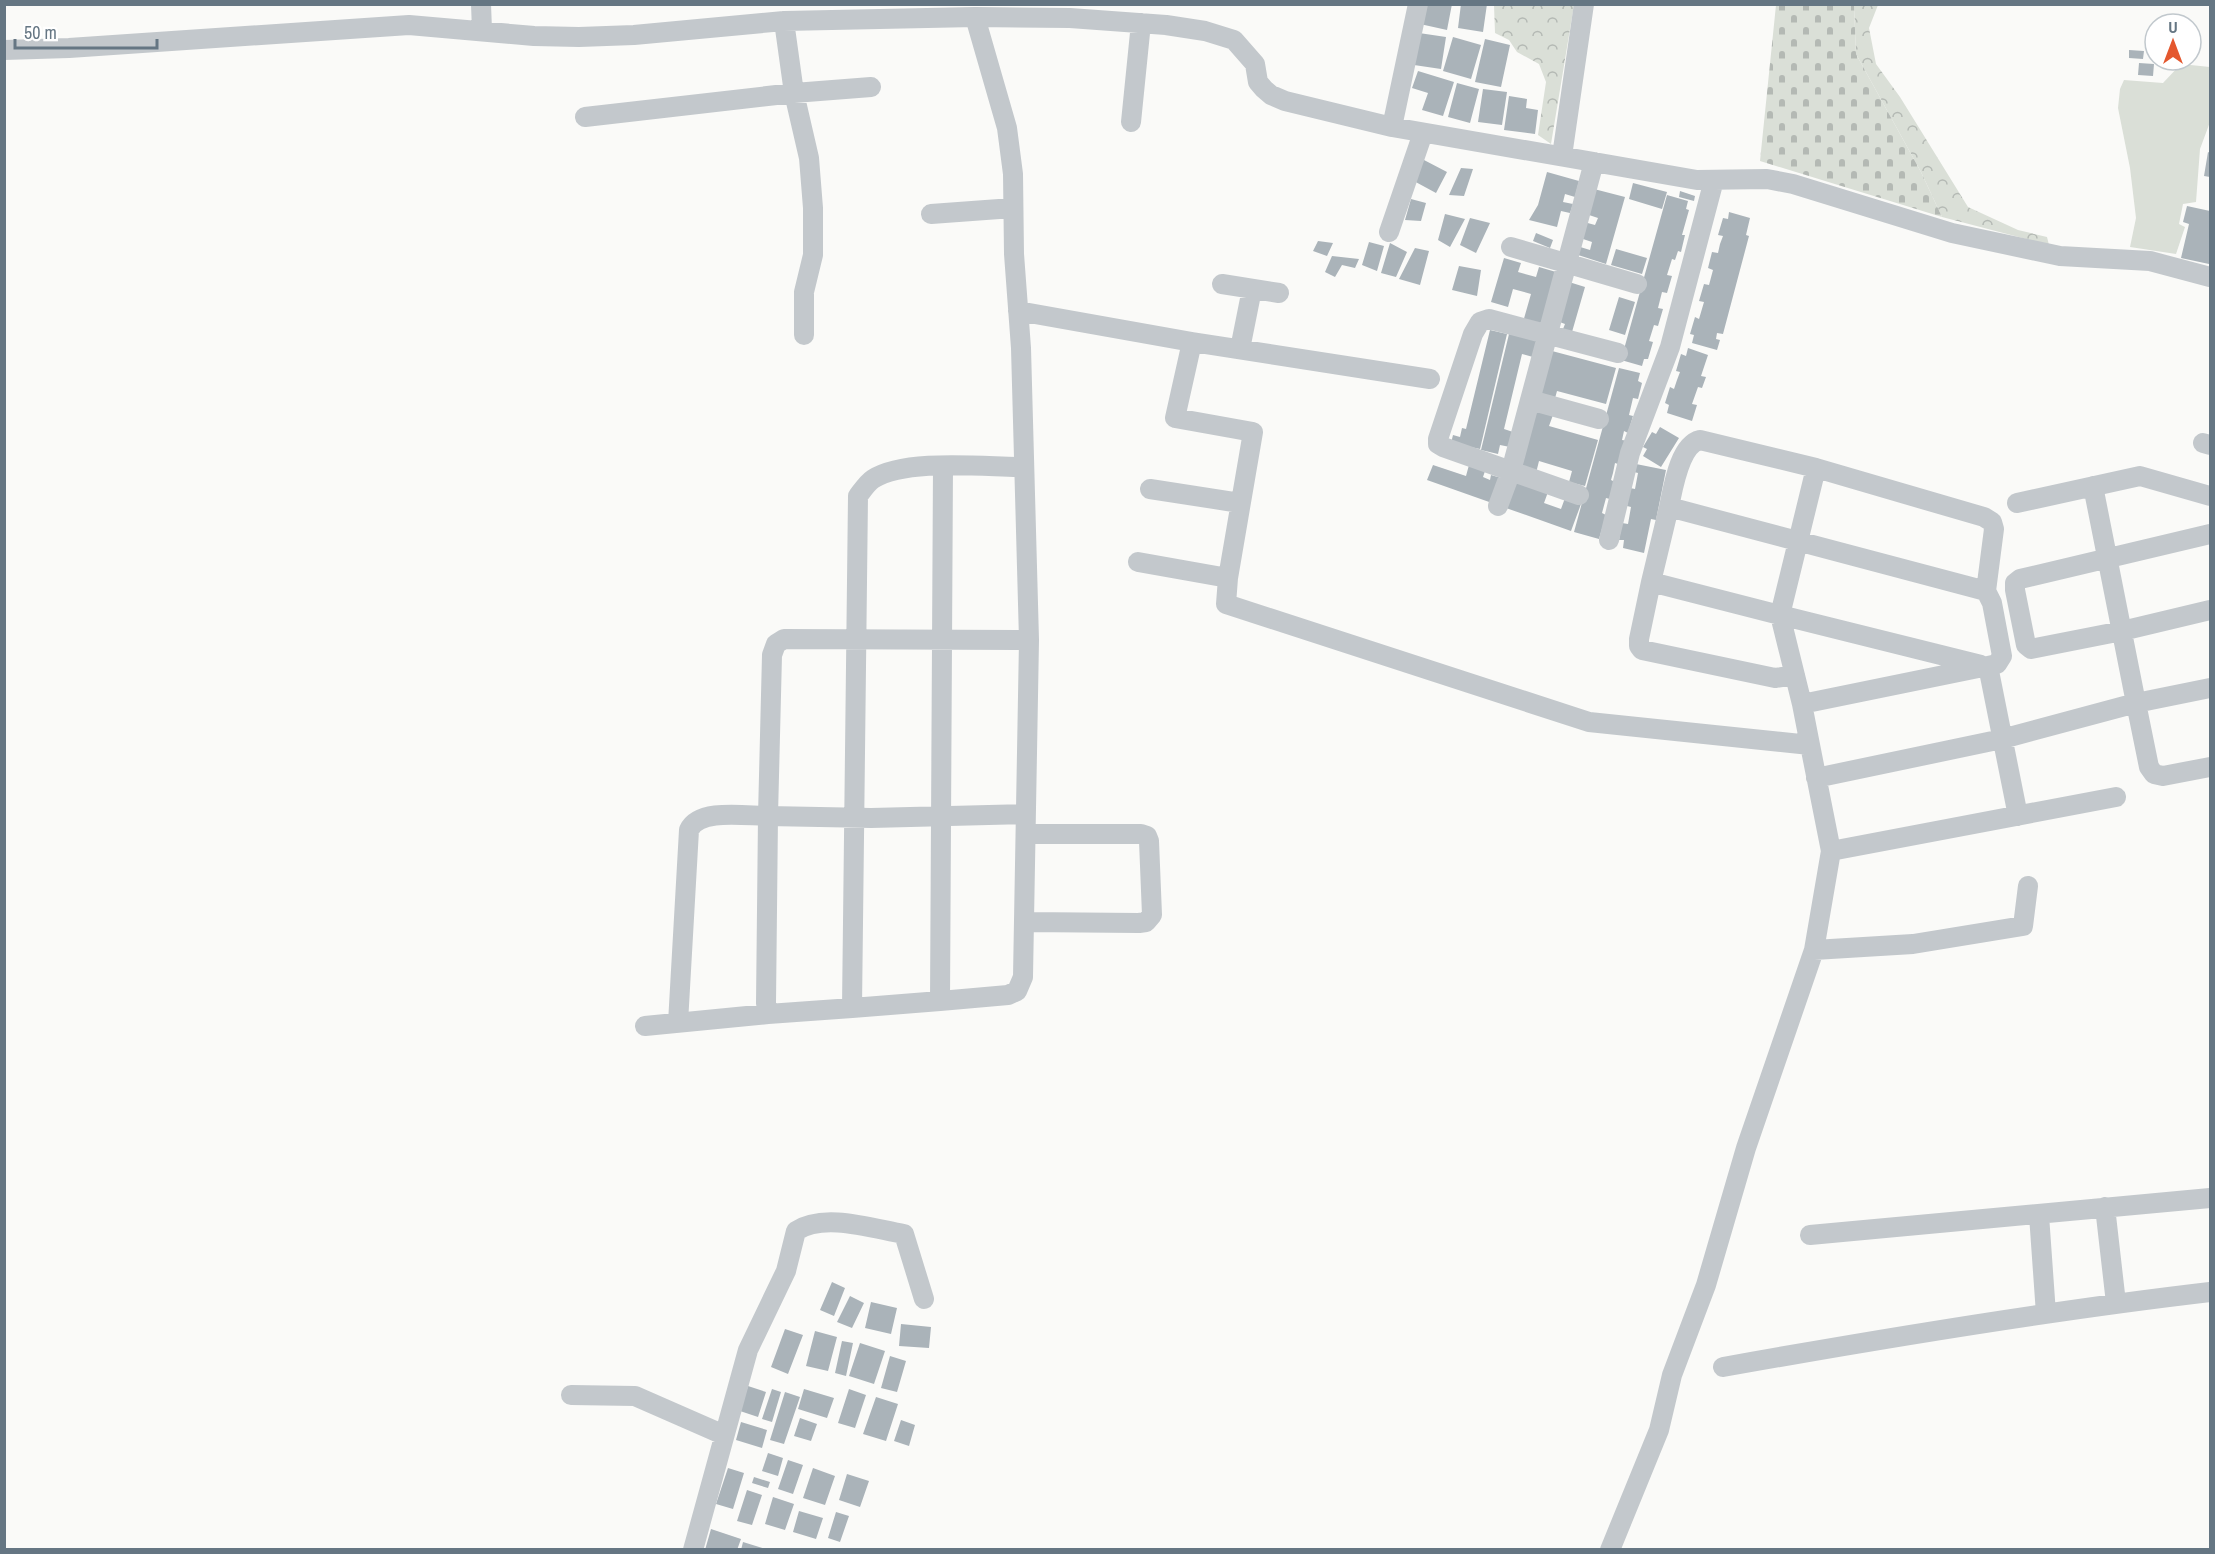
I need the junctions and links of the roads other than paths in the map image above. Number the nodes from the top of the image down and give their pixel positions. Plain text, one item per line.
1 (480, 4) edge
2 (1418, 4) edge
3 (1584, 4) edge
4 (975, 17) junction
5 (784, 21) junction
6 (1141, 23) junction
7 (482, 30) junction
8 (4, 50) edge
9 (871, 87) dead end
10 (794, 93) junction
11 (585, 117) dead end
12 (1131, 122) dead end
13 (1392, 128) junction
14 (1423, 133) junction
15 (1562, 156) junction
16 (1594, 162) junction
17 (1714, 180) junction
18 (1013, 208) junction
19 (931, 214) dead end
20 (1389, 232) dead end
21 (1511, 247) dead end
22 (1567, 263) junction
23 (2211, 277) edge
24 (1222, 284) dead end
25 (1637, 284) dead end
26 (1252, 289) junction
27 (1279, 293) dead end
28 (1018, 311) junction
29 (1547, 334) junction
30 (804, 335) dead end
31 (1192, 342) junction
32 (1240, 349) junction
33 (1618, 353) dead end
34 (1430, 379) dead end
35 (1530, 400) junction
36 (1599, 419) dead end
37 (943, 467) junction
38 (1024, 467) junction
39 (1816, 468) junction
40 (1511, 471) junction
41 (2093, 486) junction
42 (1150, 489) dead end
43 (1579, 495) dead end
44 (2211, 496) edge
45 (1240, 502) junction
46 (2017, 503) dead end
47 (1498, 506) dead end
48 (1669, 507) junction
49 (2211, 534) edge
50 (1609, 540) dead end
51 (1798, 541) junction
52 (2107, 558) junction
53 (1138, 562) dead end
54 (1228, 578) junction
55 (1651, 582) junction
56 (1986, 591) junction
57 (2211, 610) edge
58 (1780, 615) junction
59 (2122, 631) junction
60 (856, 640) junction
61 (943, 640) junction
62 (1029, 640) junction
63 (1988, 666) junction
64 (1795, 675) junction
65 (2211, 688) edge
66 (2136, 703) junction
67 (1802, 704) junction
68 (2002, 739) junction
69 (1810, 745) junction
70 (2211, 767) edge
71 (1816, 777) junction
72 (2116, 797) dead end
73 (1025, 814) junction
74 (768, 816) junction
75 (2018, 816) junction
76 (855, 817) junction
77 (941, 817) junction
78 (1026, 834) junction
79 (1831, 851) junction
80 (2028, 886) dead end
81 (1025, 922) junction
82 (1814, 950) junction
83 (939, 1001) junction
84 (852, 1008) junction
85 (768, 1014) junction
86 (678, 1023) junction
87 (645, 1026) dead end
88 (2211, 1198) edge
89 (2105, 1207) junction
90 (2038, 1215) junction
91 (1810, 1235) dead end
92 (2211, 1292) edge
93 (924, 1299) dead end
94 (2116, 1303) junction
95 (2046, 1314) junction
96 (1724, 1367) dead end
97 (571, 1395) dead end
98 (724, 1436) junction
99 (693, 1550) edge
100 (1610, 1550) edge

1 - 7 street
2 - 13 street
3 - 15 street
4 - 5 street
4 - 6 street
4 - 18 street
5 - 7 street
5 - 10 street
6 - 12 street
6 - 13 street
7 - 8 street
9 - 10 street
10 - 11 street
10 - 30 street
13 - 14 street
14 - 15 street
14 - 20 street
15 - 16 street
16 - 17 street
16 - 22 street
17 - 23 street
17 - 50 street
18 - 19 street
18 - 28 street
21 - 22 street
22 - 25 street
22 - 29 street
24 - 26 street
26 - 27 street
26 - 32 street
28 - 31 street
28 - 38 street
29 - 33 street
29 - 35 street
29 - 40 street
31 - 32 street
31 - 45 street
32 - 34 street
35 - 36 street
35 - 40 street
37 - 38 street
37 - 60 street
37 - 61 street
38 - 62 street
39 - 48 street
39 - 51 street
39 - 56 street
40 - 43 street
40 - 47 street
41 - 44 street
41 - 46 street
41 - 52 street
42 - 45 street
45 - 54 street
48 - 51 street
48 - 55 street
49 - 52 street
51 - 56 street
51 - 58 street
52 - 59 street
52 - 59 street
53 - 54 street
54 - 69 street
55 - 58 street
55 - 64 street
56 - 63 street
57 - 59 street
58 - 63 street
58 - 64 street
59 - 66 street
60 - 61 street
60 - 74 street
60 - 76 street
61 - 62 street
61 - 77 street
62 - 73 street
63 - 67 street
63 - 68 street
64 - 67 street
65 - 66 street
66 - 68 street
66 - 70 street
67 - 69 street
68 - 71 street
68 - 75 street
69 - 71 street
71 - 79 street
72 - 75 street
73 - 77 street
73 - 78 street
74 - 76 street
74 - 85 street
74 - 86 street
75 - 79 street
76 - 77 street
76 - 84 street
77 - 83 street
78 - 81 street
78 - 81 street
79 - 82 street
80 - 82 street
81 - 83 street
82 - 100 street
83 - 84 street
84 - 85 street
85 - 86 street
86 - 87 street
88 - 89 street
89 - 90 street
89 - 94 street
90 - 91 street
90 - 95 street
92 - 94 street
93 - 98 street
94 - 95 street
95 - 96 street
97 - 98 street
98 - 99 street

